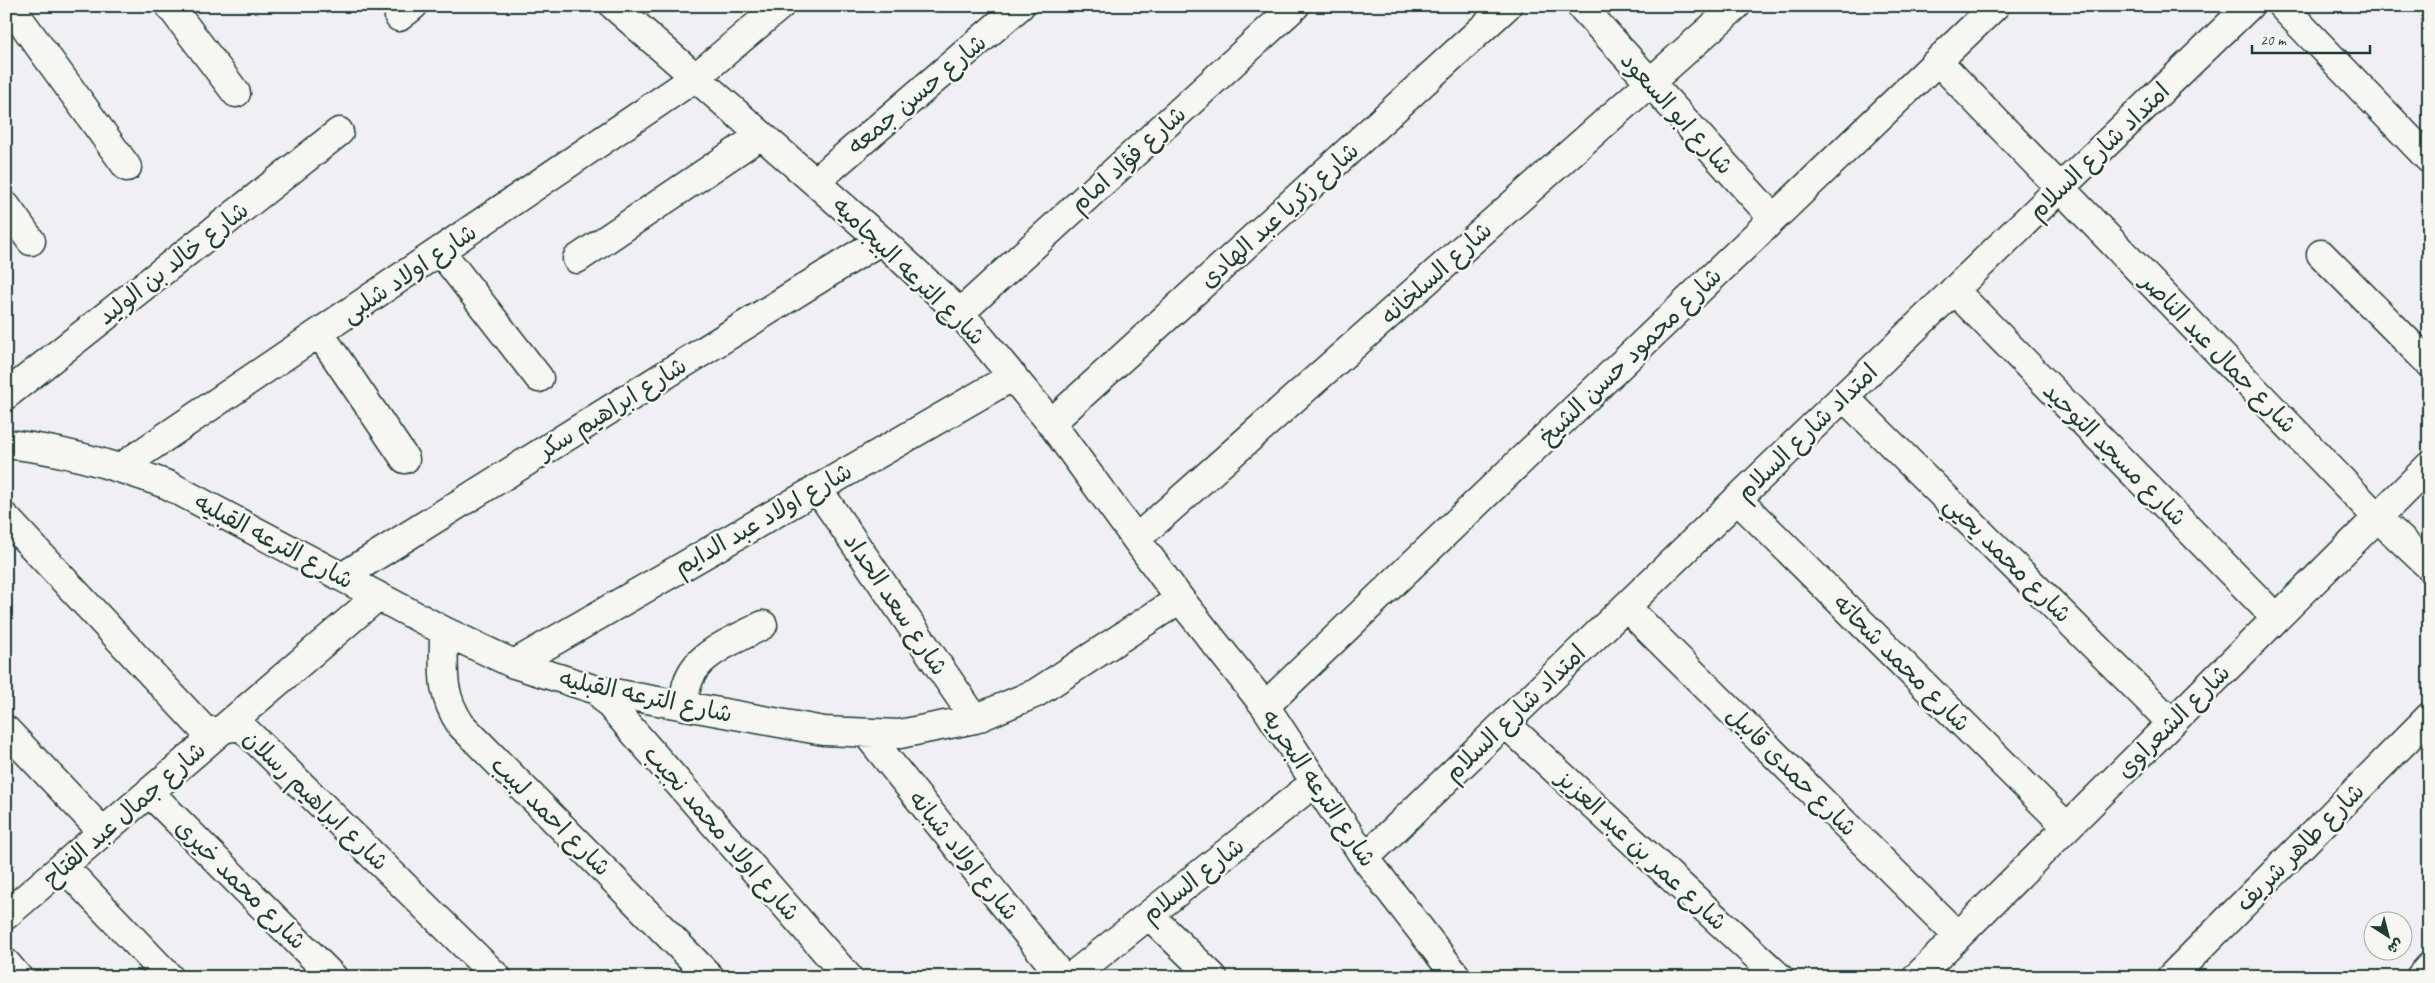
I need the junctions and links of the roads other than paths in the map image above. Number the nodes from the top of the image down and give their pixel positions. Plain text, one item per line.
1 (10, 6) edge
2 (170, 6) edge
3 (614, 6) edge
4 (780, 6) edge
5 (1020, 6) edge
6 (1295, 6) edge
7 (1507, 6) edge
8 (1581, 6) edge
9 (1736, 6) edge
10 (1995, 6) edge
11 (2249, 6) edge
12 (2282, 6) edge
13 (1938, 61) junction
14 (696, 78) junction
15 (1650, 83) junction
16 (236, 93) dead end
17 (339, 132) dead end
18 (761, 135) junction
19 (2429, 159) edge
20 (127, 167) dead end
21 (815, 182) junction
22 (2060, 188) junction
23 (6, 206) edge
24 (1773, 218) junction
25 (881, 240) junction
26 (31, 241) dead end
27 (441, 252) junction
28 (2321, 254) dead end
29 (577, 259) dead end
30 (1954, 290) junction
31 (960, 313) junction
32 (320, 334) junction
33 (2429, 363) edge
34 (1013, 376) junction
35 (539, 378) dead end
36 (6, 395) edge
37 (1844, 397) junction
38 (1051, 423) junction
39 (6, 444) edge
40 (405, 459) dead end
41 (2429, 466) edge
42 (121, 467) junction
43 (817, 488) junction
44 (1737, 499) junction
45 (2377, 517) junction
46 (6, 518) edge
47 (1136, 539) junction
48 (2429, 566) edge
49 (342, 577) junction
50 (378, 596) junction
51 (1180, 599) junction
52 (1626, 607) junction
53 (2276, 618) junction
54 (763, 625) dead end
55 (444, 631) junction
56 (514, 664) junction
57 (597, 690) junction
58 (685, 706) junction
59 (1265, 706) junction
60 (2429, 717) edge
61 (975, 719) junction
62 (2172, 722) junction
63 (1505, 723) junction
64 (6, 730) edge
65 (219, 732) junction
66 (867, 734) junction
67 (1314, 783) junction
68 (149, 792) junction
69 (2067, 826) junction
70 (103, 832) junction
71 (1365, 858) junction
72 (63, 866) junction
73 (6, 915) edge
74 (1149, 915) junction
75 (1958, 936) junction
76 (6, 963) edge
77 (2429, 967) edge
78 (18, 977) edge
79 (169, 977) edge
80 (333, 977) edge
81 (498, 977) edge
82 (710, 977) edge
83 (848, 977) edge
84 (1062, 977) edge
85 (1071, 977) edge
86 (1213, 977) edge
87 (1457, 977) edge
88 (1780, 977) edge
89 (1917, 977) edge
90 (2171, 977) edge
91 (2420, 977) edge

1 - 20 street
2 - 16 street
3 - 14 street, شارع الترعه البيجاميه
4 - 14 street, شارع اولاد شلبى
5 - 21 street, شارع حسن جمعه
6 - 31 street, شارع فؤاد امام
7 - 38 street, شارع زكريا عبد الهادى
8 - 15 street, شارع ابو السعود
9 - 15 street, شارع السلخانه
10 - 13 street, شارع محمود حسن الشيخ
11 - 22 street, امتداد شارع السلام
12 - 19 street
13 - 22 street, شارع جمال عبد الناصر
13 - 24 street, شارع محمود حسن الشيخ
14 - 18 street, شارع الترعه البيجاميه
14 - 27 street, شارع اولاد شلبى
15 - 24 street, شارع ابو السعود
15 - 47 street, شارع السلخانه
17 - 36 street, شارع خالد بن الوليد
18 - 21 street, شارع الترعه البيجاميه
18 - 29 street
21 - 25 street, شارع الترعه البيجاميه
22 - 30 street, امتداد شارع السلام
22 - 45 street, شارع جمال عبد الناصر
23 - 26 street
24 - 59 street, شارع محمود حسن الشيخ
25 - 31 street, شارع الترعه البيجاميه
25 - 49 street, شارع ابراهيم سكر
27 - 32 street, شارع اولاد شلبى
27 - 35 street
28 - 33 street
30 - 37 street, امتداد شارع السلام
30 - 53 street, شارع مسجد التوحيد
31 - 34 street, شارع الترعه البيجاميه
32 - 40 street
32 - 42 street, شارع اولاد شلبى
34 - 38 street, شارع الترعه البيجاميه
34 - 43 street, شارع اولاد عبد الدايم
37 - 44 street, امتداد شارع السلام
37 - 62 street, شارع محمد يحيي
38 - 47 street, شارع الترعه البيجاميه
39 - 42 street, شارع الترعه القبليه
41 - 45 street, شارع الشعراوى
42 - 49 street, شارع الترعه القبليه
43 - 56 street, شارع اولاد عبد الدايم
43 - 61 street, شارع سعد الحداد
44 - 52 street, امتداد شارع السلام
44 - 69 street, شارع محمد شحاته
45 - 48 street, شارع جمال عبد الناصر
45 - 53 street, شارع الشعراوى
46 - 65 street, شارع ابراهيم رسلان
47 - 51 street, شارع الترعه البيجاميه
49 - 50 street, شارع الترعه القبليه
50 - 55 street, شارع الترعه القبليه
50 - 65 street, شارع جمال عبد الفتاح
51 - 59 street, شارع الترعه البحريه
51 - 61 street, شارع الترعه القبليه
52 - 63 street, امتداد شارع السلام
52 - 75 street, شارع حمدى قابيل
53 - 62 street, شارع الشعراوى
54 - 58 street
55 - 56 street, شارع الترعه القبليه
55 - 82 street, شارع احمد لبيب
56 - 57 street, شارع الترعه القبليه
57 - 58 street, شارع الترعه القبليه
57 - 83 street, شارع اولاد محمد نجيب
58 - 66 street, شارع الترعه القبليه
59 - 67 street, شارع الترعه البحريه
60 - 90 street, شارع طاهر شريف
61 - 66 street, شارع الترعه القبليه
62 - 69 street, شارع الشعراوى
63 - 71 street, امتداد شارع السلام
63 - 88 street, شارع عمر بن عبد العزيز
64 - 70 street
65 - 68 street, شارع جمال عبد الفتاح
65 - 81 street, شارع ابراهيم رسلان
66 - 84 street, شارع اولاد شبانه
67 - 71 street, شارع الترعه البحريه
67 - 74 street, شارع السلام
68 - 70 street, شارع جمال عبد الفتاح
68 - 80 street, شارع محمد خيرى
69 - 75 street, شارع الشعراوى
70 - 72 street, شارع جمال عبد الفتاح
71 - 87 street, شارع الترعه البحريه
72 - 73 street, شارع جمال عبد الفتاح
72 - 79 street
74 - 85 street, شارع السلام
74 - 86 street
75 - 89 street, شارع الشعراوى
76 - 78 street
77 - 91 street

